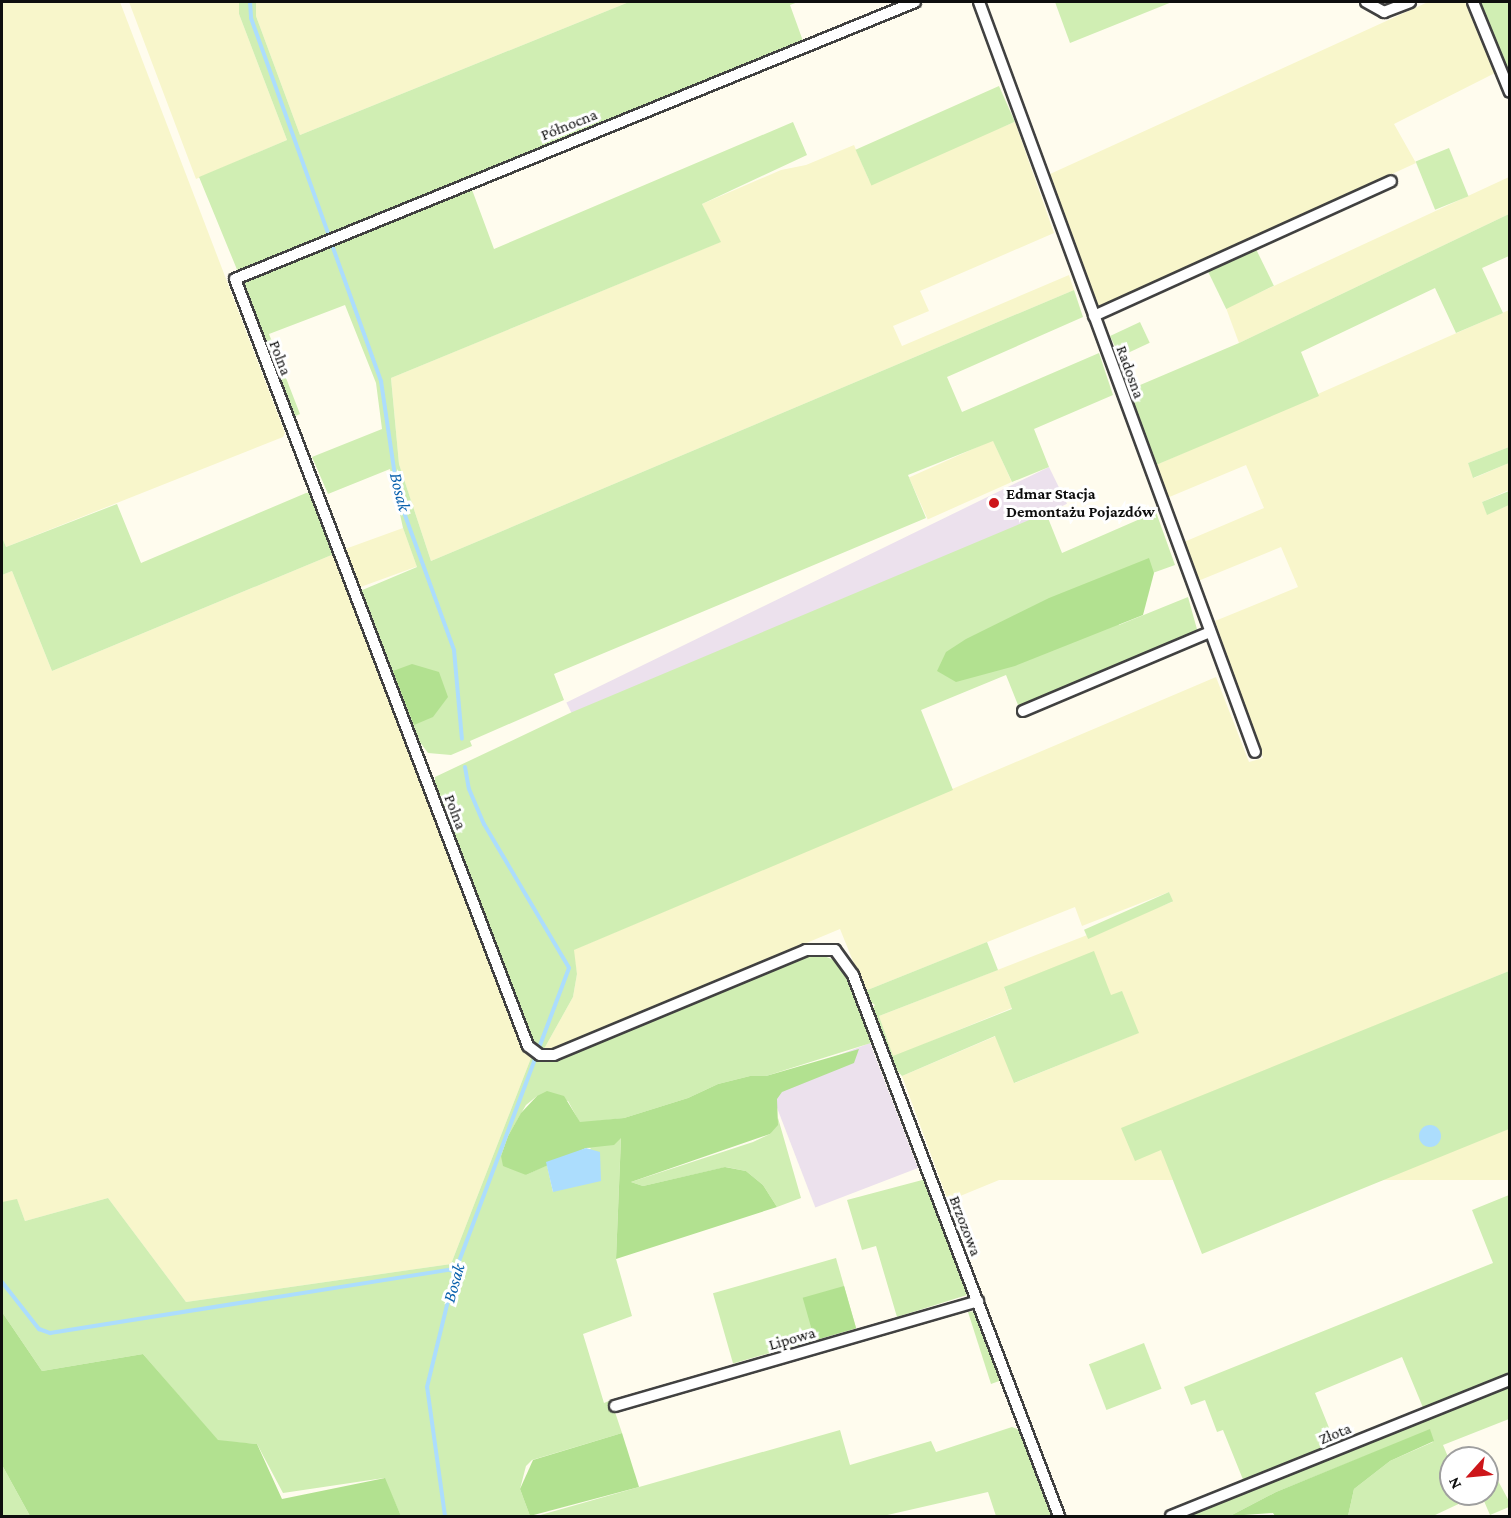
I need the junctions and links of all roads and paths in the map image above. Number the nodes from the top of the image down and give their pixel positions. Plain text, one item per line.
1 (915, 2) edge
2 (979, 2) edge
3 (1366, 2) edge
4 (1410, 2) edge
5 (1473, 2) edge
6 (1509, 92) edge
7 (1390, 182) dead end
8 (235, 279) joint
9 (1094, 316) junction
10 (1210, 632) junction
11 (1023, 711) dead end
12 (1255, 752) dead end
13 (835, 950) joint
14 (978, 1301) junction
15 (1509, 1380) edge
16 (615, 1407) dead end
17 (1059, 1516) edge
18 (1171, 1516) edge

1 - 8 street, Północna
2 - 9 street, Radosna
3 - 4 street
5 - 6 street
7 - 9 street
8 - 13 street, Polna
9 - 10 street, Radosna
10 - 11 street
10 - 12 street, Radosna
13 - 14 street, Brzozowa
14 - 16 street, Lipowa
14 - 17 street, Brzozowa
15 - 18 street, Złota

